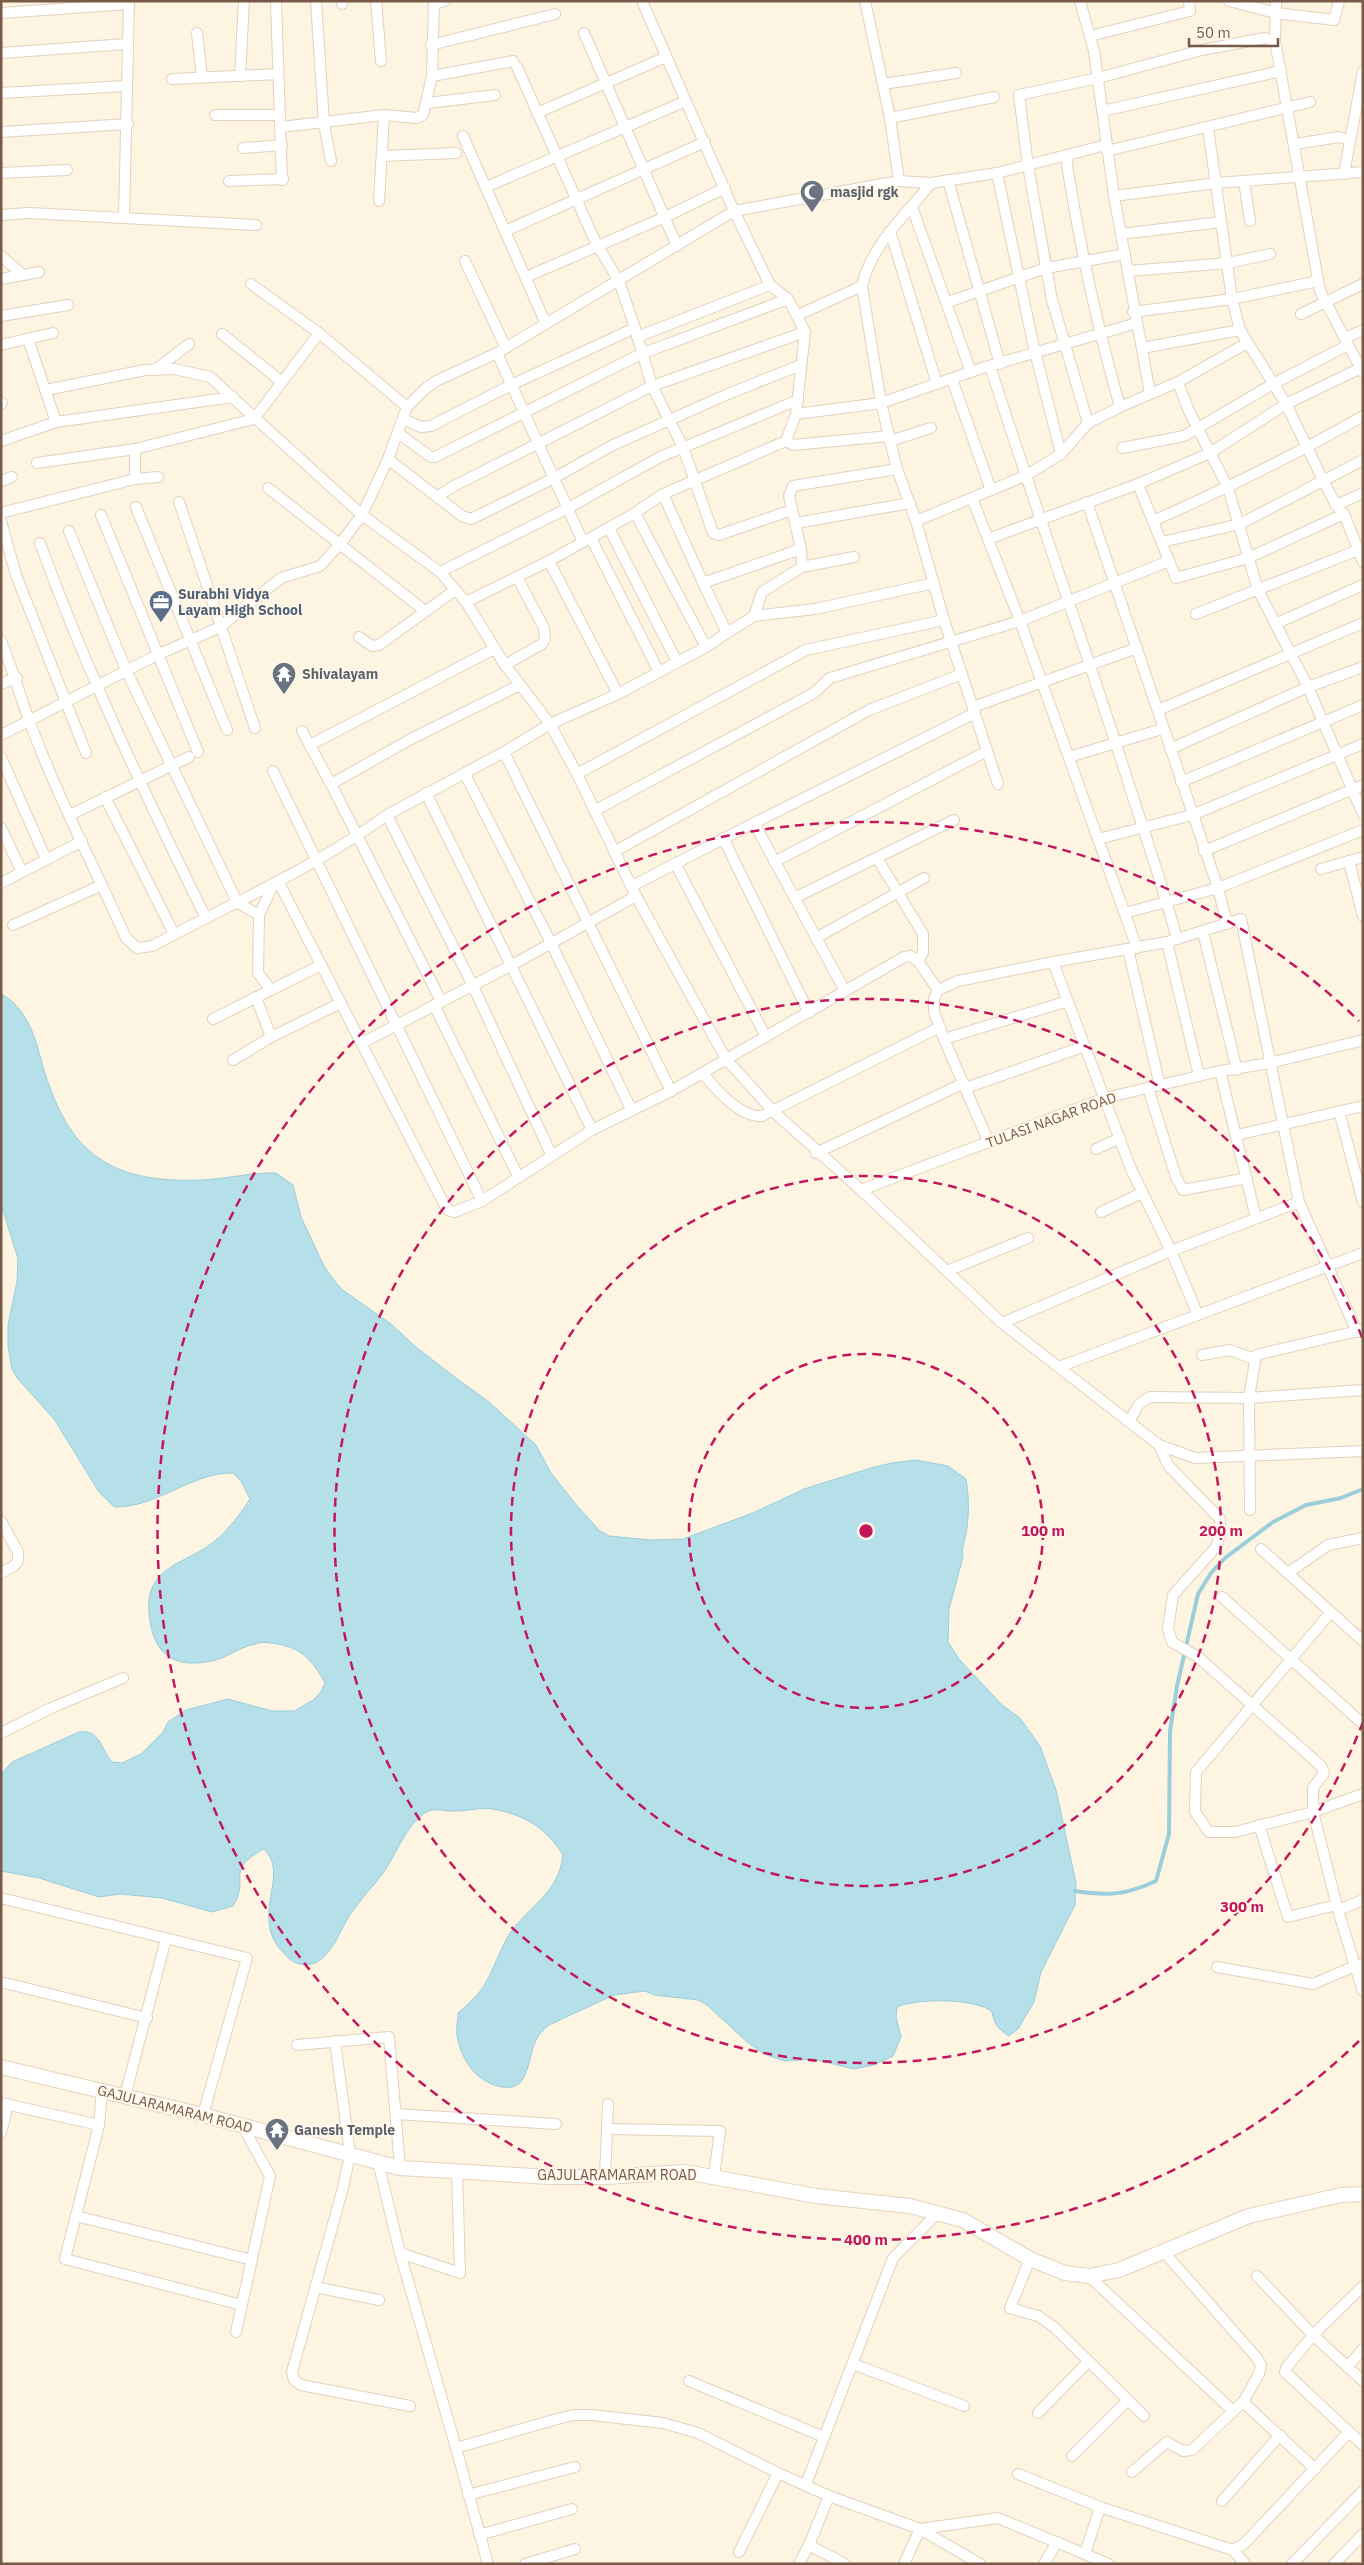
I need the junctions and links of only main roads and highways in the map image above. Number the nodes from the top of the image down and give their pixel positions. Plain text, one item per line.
1 (1, 2067) edge
2 (1363, 2194) edge

1 - 2 main road, GAJULARAMARAM ROAD

